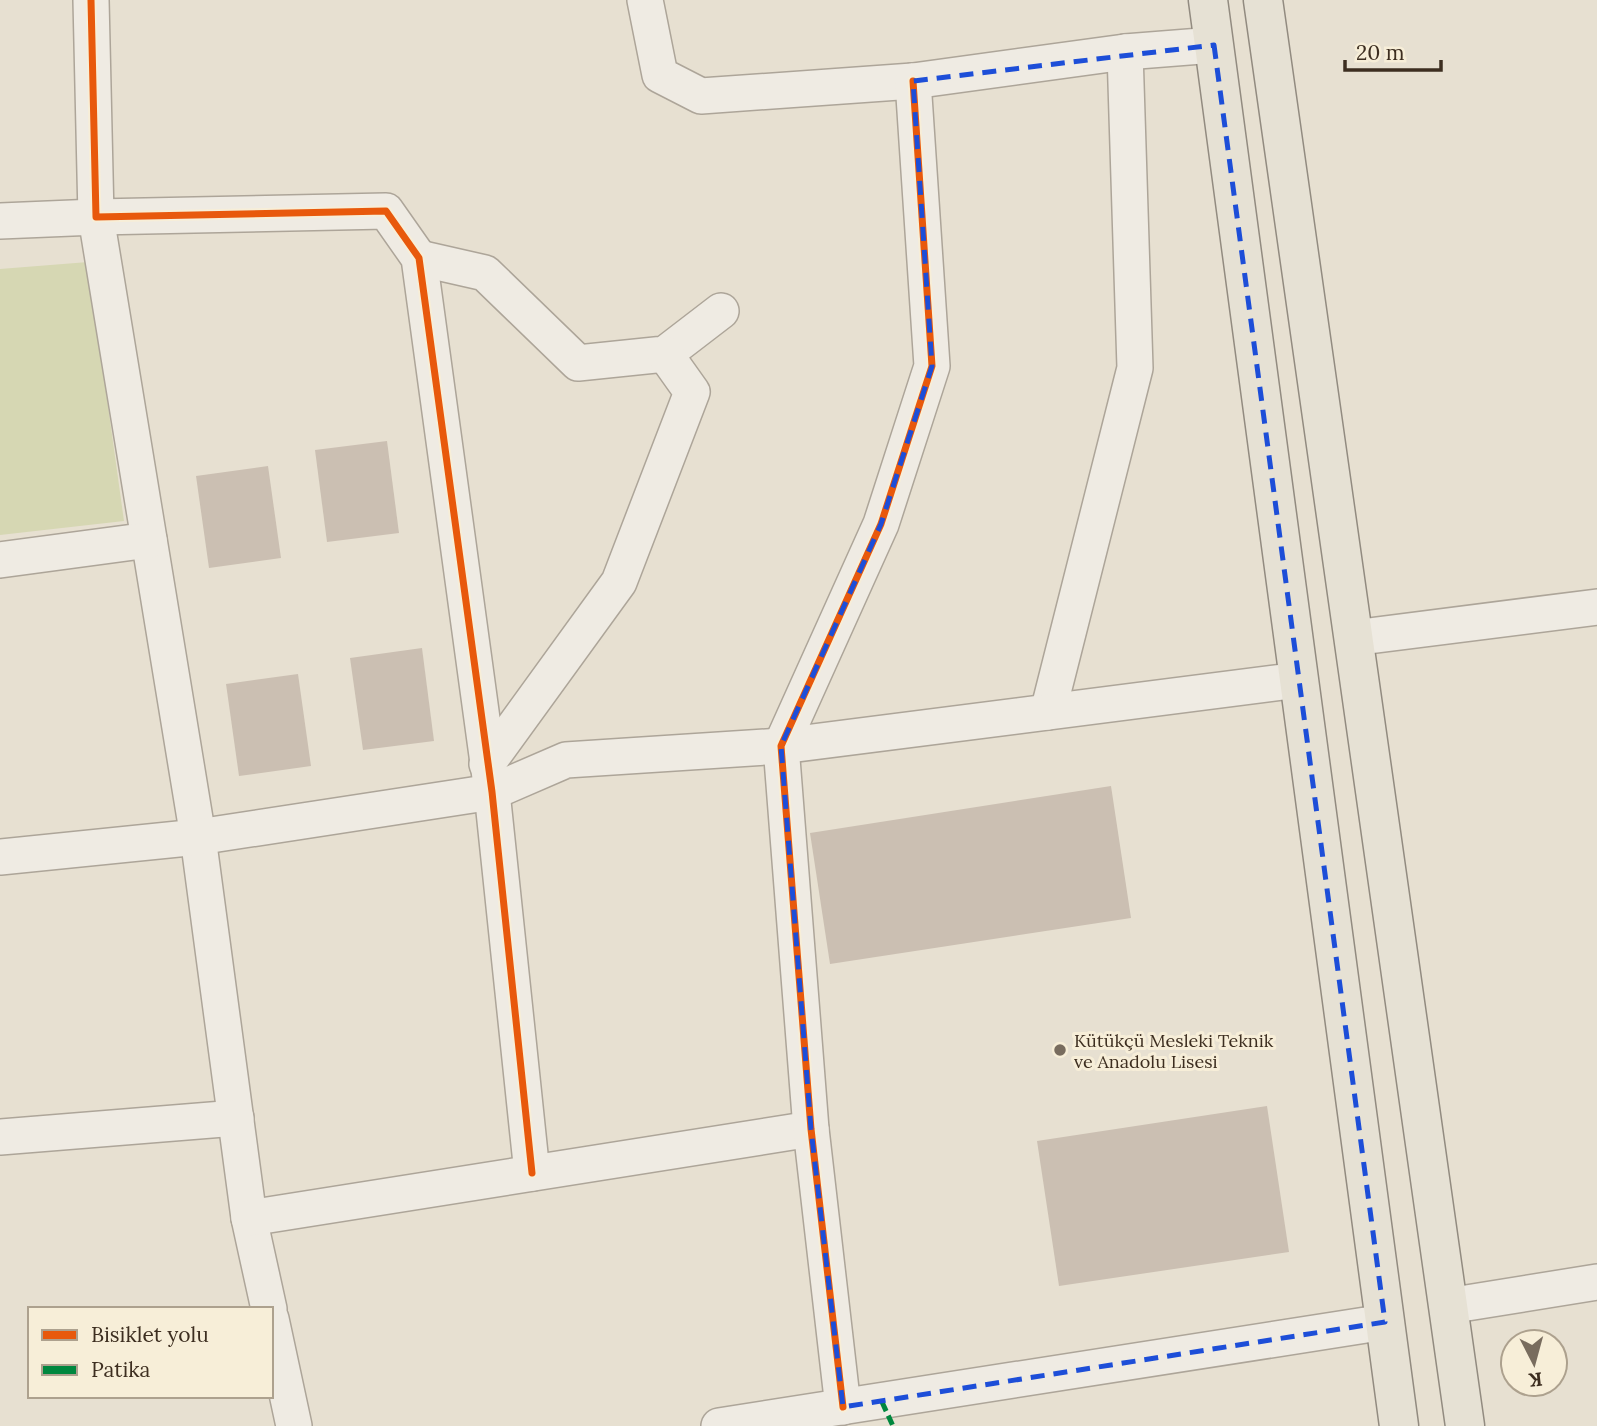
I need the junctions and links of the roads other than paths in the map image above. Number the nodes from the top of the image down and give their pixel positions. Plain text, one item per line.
1 (91, 0) edge
2 (645, 0) edge
3 (1208, 0) edge
4 (1263, 0) edge
5 (1214, 45) junction
6 (1125, 52) junction
7 (913, 80) junction
8 (96, 216) junction
9 (0, 221) edge
10 (419, 258) junction
11 (721, 311) dead end
12 (665, 354) junction
13 (149, 540) junction
14 (0, 560) edge
15 (1597, 607) edge
16 (1353, 638) junction
17 (1299, 680) junction
18 (1048, 712) junction
19 (781, 746) junction
20 (489, 778) junction
21 (198, 837) junction
22 (0, 857) edge
23 (236, 1118) junction
24 (811, 1129) junction
25 (0, 1137) edge
26 (532, 1173) junction
27 (249, 1218) junction
28 (1597, 1282) edge
29 (1448, 1306) junction
30 (269, 1307) edge
31 (1385, 1322) junction
32 (273, 1329) edge
33 (843, 1407) junction
34 (294, 1426) edge
35 (719, 1426) edge
36 (1399, 1426) edge
37 (1465, 1426) edge

1 - 8 street
2 - 7 street
3 - 5 main road
4 - 16 main road
5 - 6 street
5 - 17 main road
6 - 7 street
6 - 18 street
7 - 19 street
8 - 9 street
8 - 10 street
8 - 13 street
10 - 12 street
10 - 20 street
11 - 12 street
12 - 20 street
13 - 14 street
13 - 21 street
15 - 16 street
16 - 29 main road
17 - 18 street
17 - 31 main road
18 - 19 street
19 - 20 street
19 - 24 street
20 - 21 street
20 - 26 street
21 - 22 street
21 - 23 street
23 - 25 street
23 - 27 street
24 - 26 street
24 - 33 street
26 - 27 street
27 - 30 street
28 - 29 street
29 - 37 main road
31 - 33 street
31 - 36 main road
32 - 34 street
33 - 35 street

